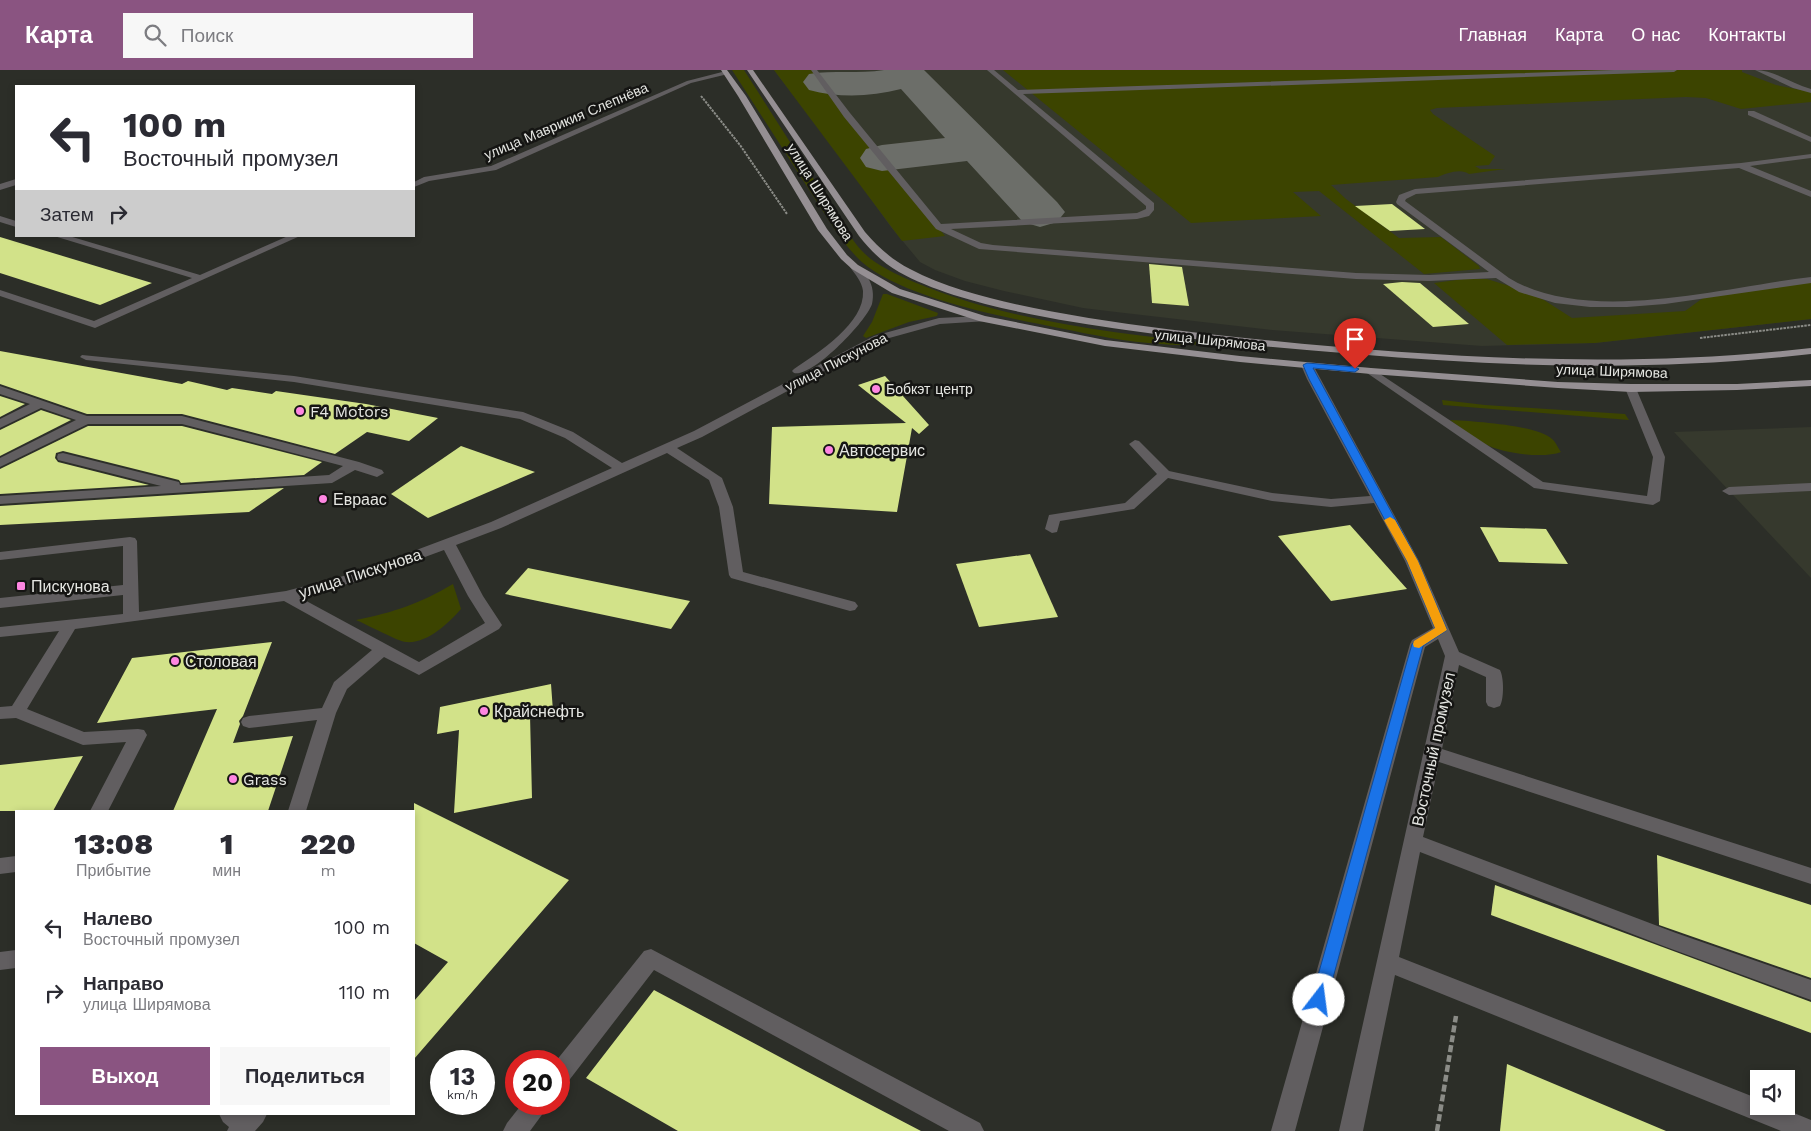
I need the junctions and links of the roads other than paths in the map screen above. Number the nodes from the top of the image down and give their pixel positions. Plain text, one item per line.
1 (750, 70) edge
2 (814, 70) edge
3 (990, 70) edge
4 (1674, 70) edge
5 (1758, 70) edge
6 (725, 72) edge
7 (1811, 91) edge
8 (1017, 92) junction
9 (1751, 114) dead end
10 (1803, 128) dead end
11 (1786, 129) junction
12 (1811, 140) edge
13 (1811, 156) edge
14 (1740, 165) junction
15 (15, 182) edge
16 (415, 185) edge
17 (0, 187) edge
18 (1811, 194) edge
19 (0, 219) edge
20 (15, 224) edge
21 (939, 227) junction
22 (61, 237) edge
23 (294, 237) edge
24 (855, 267) junction
25 (1498, 275) junction
26 (201, 278) junction
27 (1811, 280) edge
28 (0, 293) edge
29 (983, 319) junction
30 (1811, 352) edge
31 (86, 357) dead end
32 (1307, 365) junction
33 (1371, 371) junction
34 (1811, 383) edge
35 (1630, 388) junction
36 (0, 390) edge
37 (40, 404) junction
38 (86, 420) junction
39 (0, 424) edge
40 (698, 434) junction
41 (1135, 444) dead end
42 (668, 448) junction
43 (63, 457) dead end
44 (0, 464) edge
45 (354, 465) junction
46 (622, 469) junction
47 (377, 473) dead end
48 (1165, 474) junction
49 (1811, 487) edge
50 (190, 489) junction
51 (1729, 491) dead end
52 (1378, 499) junction
53 (0, 500) edge
54 (1052, 529) dead end
55 (448, 544) junction
56 (0, 556) edge
57 (130, 589) junction
58 (286, 596) junction
59 (0, 603) edge
60 (850, 606) dead end
61 (130, 618) junction
62 (70, 625) junction
63 (1442, 630) junction
64 (0, 632) edge
65 (384, 649) junction
66 (1453, 656) junction
67 (1494, 702) dead end
68 (8, 713) edge
69 (328, 713) junction
70 (249, 722) dead end
71 (1432, 753) junction
72 (100, 810) edge
73 (297, 810) edge
74 (1413, 841) junction
75 (15, 864) edge
76 (0, 866) edge
77 (1811, 876) edge
78 (1387, 962) junction
79 (1811, 990) edge
80 (570, 1061) edge
81 (528, 1115) edge
82 (516, 1131) edge
83 (972, 1131) edge
84 (1283, 1131) edge
85 (1350, 1131) edge
86 (1810, 1131) edge

1 - 30 main road, улица Ширямова
2 - 21 street
3 - 8 street
4 - 8 street
5 - 7 street
6 - 16 street, улица Маврикия Слепнёва
6 - 24 main road, улица Ширямова
8 - 21 street
9 - 11 street
10 - 11 street
11 - 12 street
13 - 14 street
14 - 18 street
14 - 25 street
15 - 17 street
19 - 20 street
21 - 25 street
22 - 26 street
23 - 26 street
24 - 29 main road, улица Ширямова
24 - 40 street, улица Пискунова
25 - 27 street
26 - 28 street
29 - 32 main road, улица Ширямова
29 - 40 street, улица Пискунова
31 - 46 street
32 - 33 main road, улица Ширямова
32 - 52 street, Восточный промузел
33 - 35 main road, улица Ширямова
33 - 35 street
34 - 35 main road, улица Ширямова
36 - 37 street
37 - 38 street
37 - 39 street
38 - 44 street
38 - 45 street
40 - 42 street, улица Пискунова
41 - 48 street
42 - 46 street, улица Пискунова
42 - 60 street
43 - 50 street
45 - 47 street
45 - 50 street
46 - 55 street, улица Пискунова
48 - 52 street
48 - 54 street
49 - 51 street
50 - 53 street
52 - 63 street, Восточный промузел
55 - 58 street, улица Пискунова
55 - 65 street
56 - 57 street
57 - 59 street
57 - 61 street
58 - 61 street, улица Пискунова
58 - 65 street
61 - 62 street, улица Пискунова
62 - 64 street, улица Пискунова
62 - 68 street
63 - 66 street, Восточный промузел
63 - 84 street
65 - 69 street
66 - 67 street
66 - 71 street, Восточный промузел
68 - 72 street
69 - 70 street
69 - 73 street
71 - 74 street, Восточный промузел
71 - 77 street
74 - 78 street, Восточный промузел
74 - 79 street
75 - 76 street
78 - 85 street, Восточный промузел
78 - 86 street
80 - 83 street
81 - 82 street

